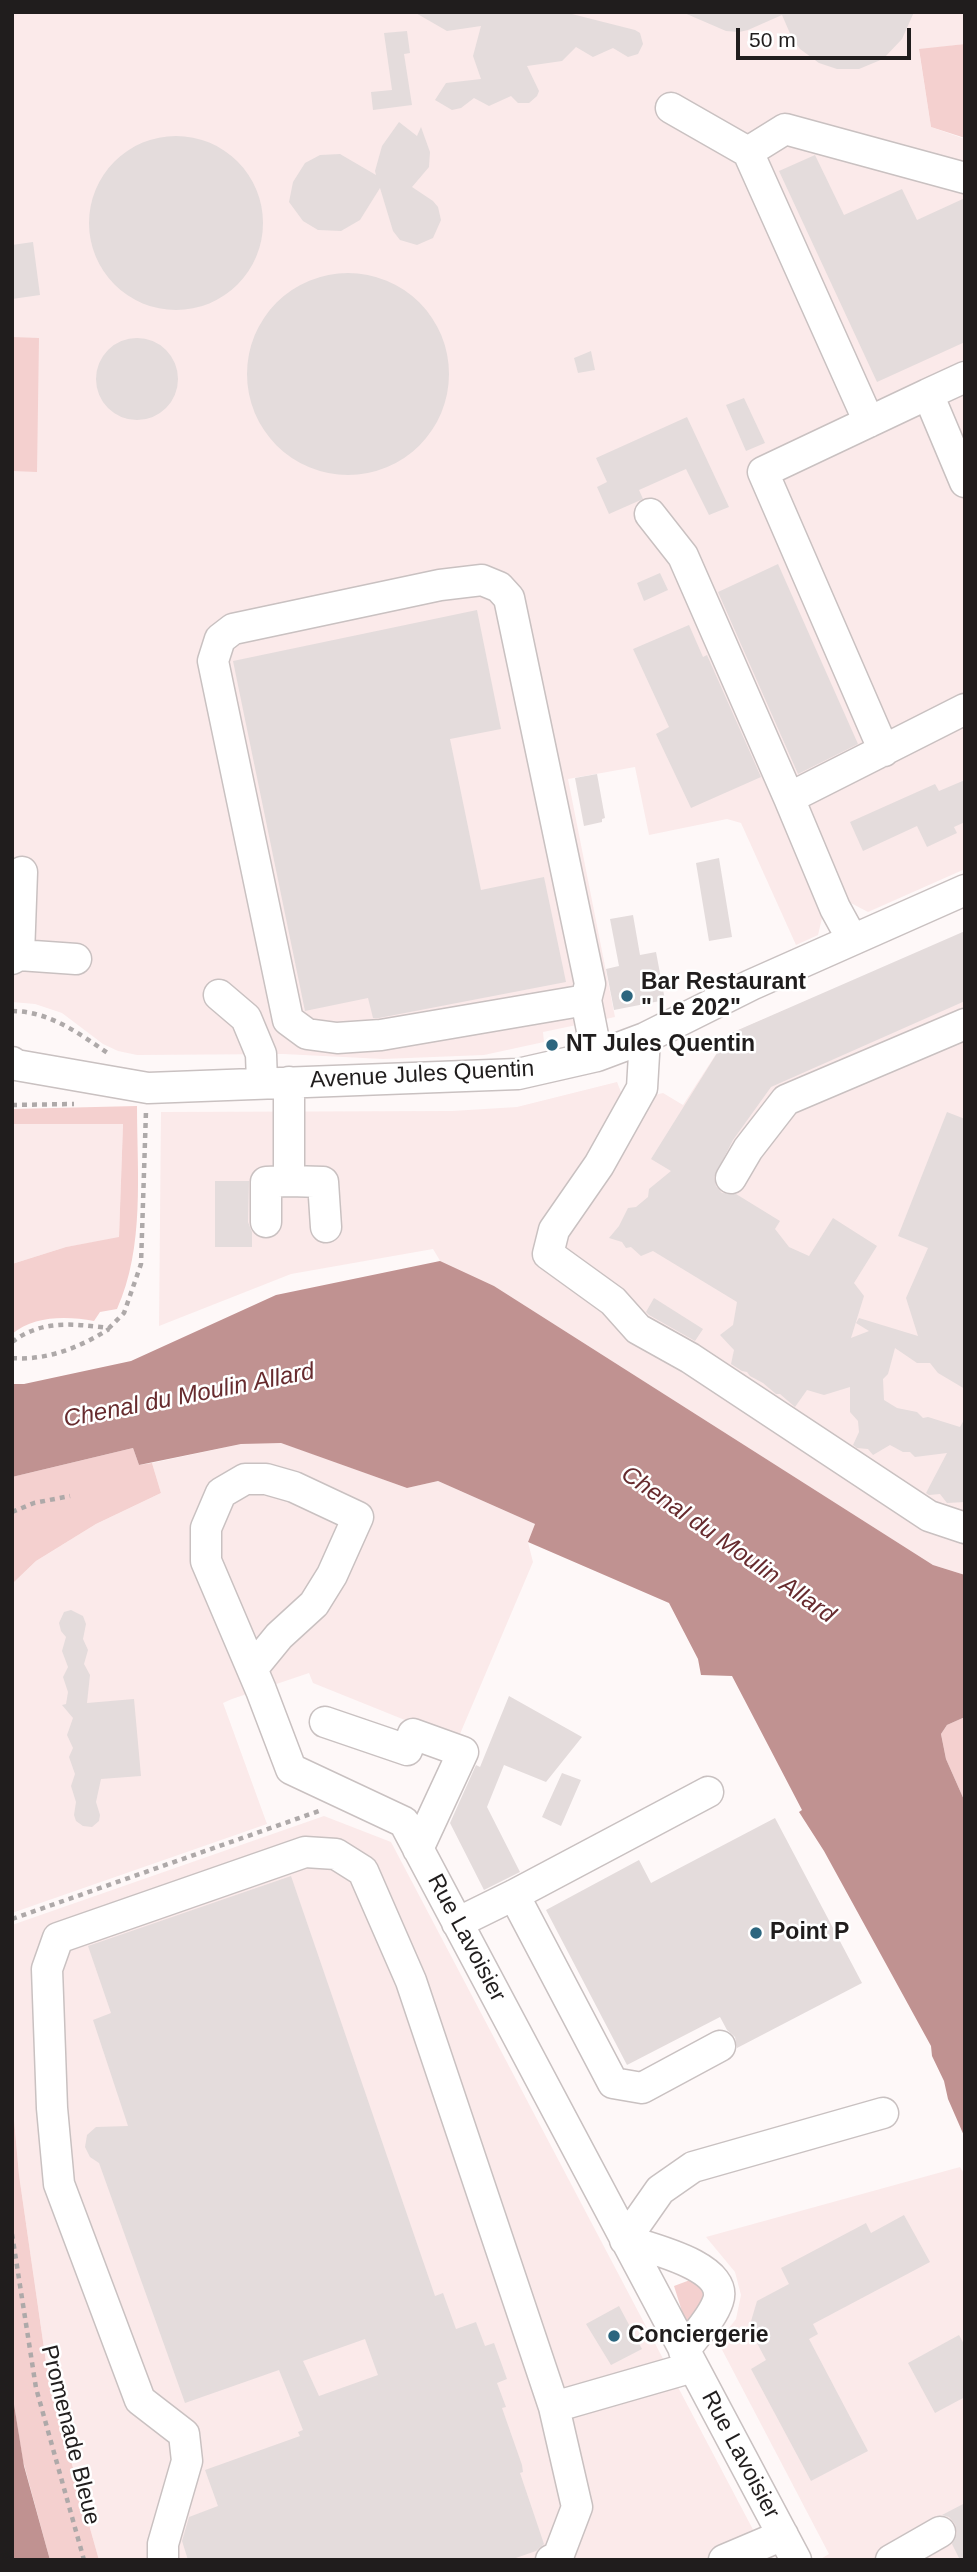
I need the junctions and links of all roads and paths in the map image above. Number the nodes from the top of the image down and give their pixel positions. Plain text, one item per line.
1 (671, 108) dead end
2 (748, 152) junction
3 (965, 178) edge
4 (965, 377) edge
5 (928, 394) junction
6 (869, 422) junction
7 (965, 482) edge
8 (650, 514) dead end
9 (965, 709) edge
10 (884, 751) junction
11 (789, 798) junction
12 (22, 872) dead end
13 (965, 890) edge
14 (852, 939) junction
15 (16, 957) edge
16 (76, 959) dead end
17 (219, 995) dead end
18 (586, 1000) junction
19 (12, 1011) edge
20 (965, 1024) edge
21 (645, 1038) junction
22 (597, 1056) junction
23 (113, 1057) dead end
24 (12, 1062) edge
25 (276, 1082) junction
26 (148, 1102) dead end
27 (731, 1178) dead end
28 (289, 1181) junction
29 (266, 1222) dead end
30 (326, 1227) dead end
31 (109, 1328) junction
32 (12, 1342) edge
33 (12, 1358) edge
34 (70, 1496) dead end
35 (12, 1511) edge
36 (965, 1528) edge
37 (257, 1680) junction
38 (326, 1722) dead end
39 (708, 1792) dead end
40 (418, 1849) junction
41 (514, 1895) junction
42 (457, 1923) junction
43 (720, 2046) dead end
44 (883, 2113) dead end
45 (12, 2234) edge
46 (625, 2240) junction
47 (688, 2359) junction
48 (554, 2407) junction
49 (940, 2532) dead end
50 (789, 2547) edge
51 (84, 2560) edge
52 (163, 2560) edge
53 (551, 2560) edge
54 (724, 2560) edge
55 (891, 2560) edge

1 - 2 street
2 - 3 street
2 - 6 street
4 - 5 street
5 - 6 street
5 - 7 street
6 - 10 street
8 - 11 street
9 - 10 street
10 - 11 street
11 - 14 street
12 - 15 street
13 - 14 street, Avenue Jules Quentin
14 - 21 street, Avenue Jules Quentin
15 - 16 street
17 - 25 street
18 - 18 street
18 - 22 street
19 - 23 path
20 - 27 street
21 - 22 street, Avenue Jules Quentin
21 - 36 street
22 - 25 street, Avenue Jules Quentin
24 - 25 street, Avenue Jules Quentin
25 - 28 street
26 - 31 path
28 - 29 street
28 - 30 street
31 - 32 path
31 - 33 path
34 - 35 path
37 - 37 street, Rue Lavoisier
37 - 40 street, Rue Lavoisier
38 - 40 street
39 - 41 street
40 - 42 street, Rue Lavoisier
41 - 42 street
41 - 43 street
42 - 46 street, Rue Lavoisier
44 - 46 street
45 - 51 path, Promenade Bleue
46 - 47 street, Rue Lavoisier
46 - 47 street
47 - 48 street
47 - 50 street, Rue Lavoisier
48 - 52 street
48 - 53 street
49 - 55 street
50 - 54 street

